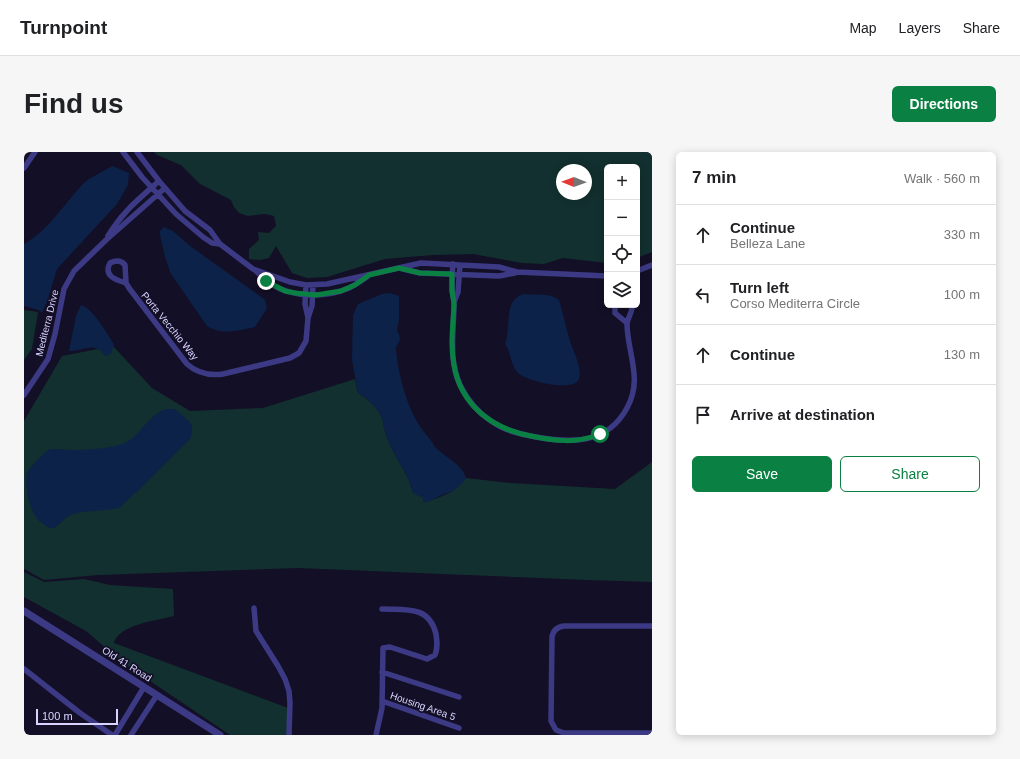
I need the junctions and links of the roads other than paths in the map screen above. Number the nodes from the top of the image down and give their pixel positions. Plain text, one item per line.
1 (35, 152) edge
2 (123, 152) edge
3 (137, 152) edge
4 (24, 168) edge
5 (159, 181) junction
6 (152, 188) junction
7 (165, 188) junction
8 (158, 195) junction
9 (106, 240) junction
10 (220, 244) junction
11 (453, 264) junction
12 (460, 265) junction
13 (652, 265) edge
14 (399, 268) junction
15 (253, 269) junction
16 (640, 270) edge
17 (517, 272) junction
18 (452, 274) junction
19 (369, 275) junction
20 (459, 275) junction
21 (604, 276) edge
22 (126, 283) dead end
23 (306, 285) junction
24 (313, 285) junction
25 (306, 294) junction
26 (312, 295) junction
27 (454, 302) junction
28 (615, 308) edge
29 (632, 308) edge
30 (308, 318) junction
31 (627, 324) junction
32 (24, 395) edge
33 (254, 608) dead end
34 (382, 609) dead end
35 (24, 611) edge
36 (652, 626) edge
37 (24, 669) edge
38 (382, 672) junction
39 (144, 687) junction
40 (157, 695) junction
41 (459, 697) dead end
42 (382, 701) junction
43 (458, 728) dead end
44 (652, 734) edge
45 (114, 735) edge
46 (131, 735) edge
47 (220, 735) edge
48 (289, 735) edge
49 (376, 735) edge

1 - 4 street
2 - 6 street
3 - 5 street
5 - 6 street, Mediterra Drive
5 - 7 street
6 - 8 street
6 - 9 street, Mediterra Drive
7 - 8 street, Mediterra Drive
7 - 10 street
8 - 9 street, Mediterra Drive
8 - 10 street
9 - 32 street, Mediterra Drive
10 - 15 street
11 - 12 street
11 - 14 street
11 - 18 street
12 - 17 street
12 - 20 street
13 - 16 street
14 - 18 street
14 - 19 street
15 - 23 street
15 - 25 street
17 - 20 street
17 - 21 street
18 - 20 street
18 - 27 street
19 - 24 street
19 - 26 street
20 - 27 street
22 - 30 street, Porta Vecchio Way
23 - 24 street
23 - 25 street
24 - 26 street, Porta Vecchio Way
25 - 26 street
25 - 30 street
26 - 30 street, Porta Vecchio Way
27 - 31 street
28 - 31 street
29 - 31 street
33 - 48 street
34 - 38 street, Housing Area 5
35 - 39 street, Old 41 Road
36 - 44 street
37 - 45 street
38 - 41 street, Housing Area 5
38 - 42 street, Housing Area 5
39 - 40 street, Old 41 Road
39 - 45 street
40 - 46 street
40 - 47 street, Old 41 Road
42 - 43 street, Housing Area 5
42 - 49 street, Housing Area 5

